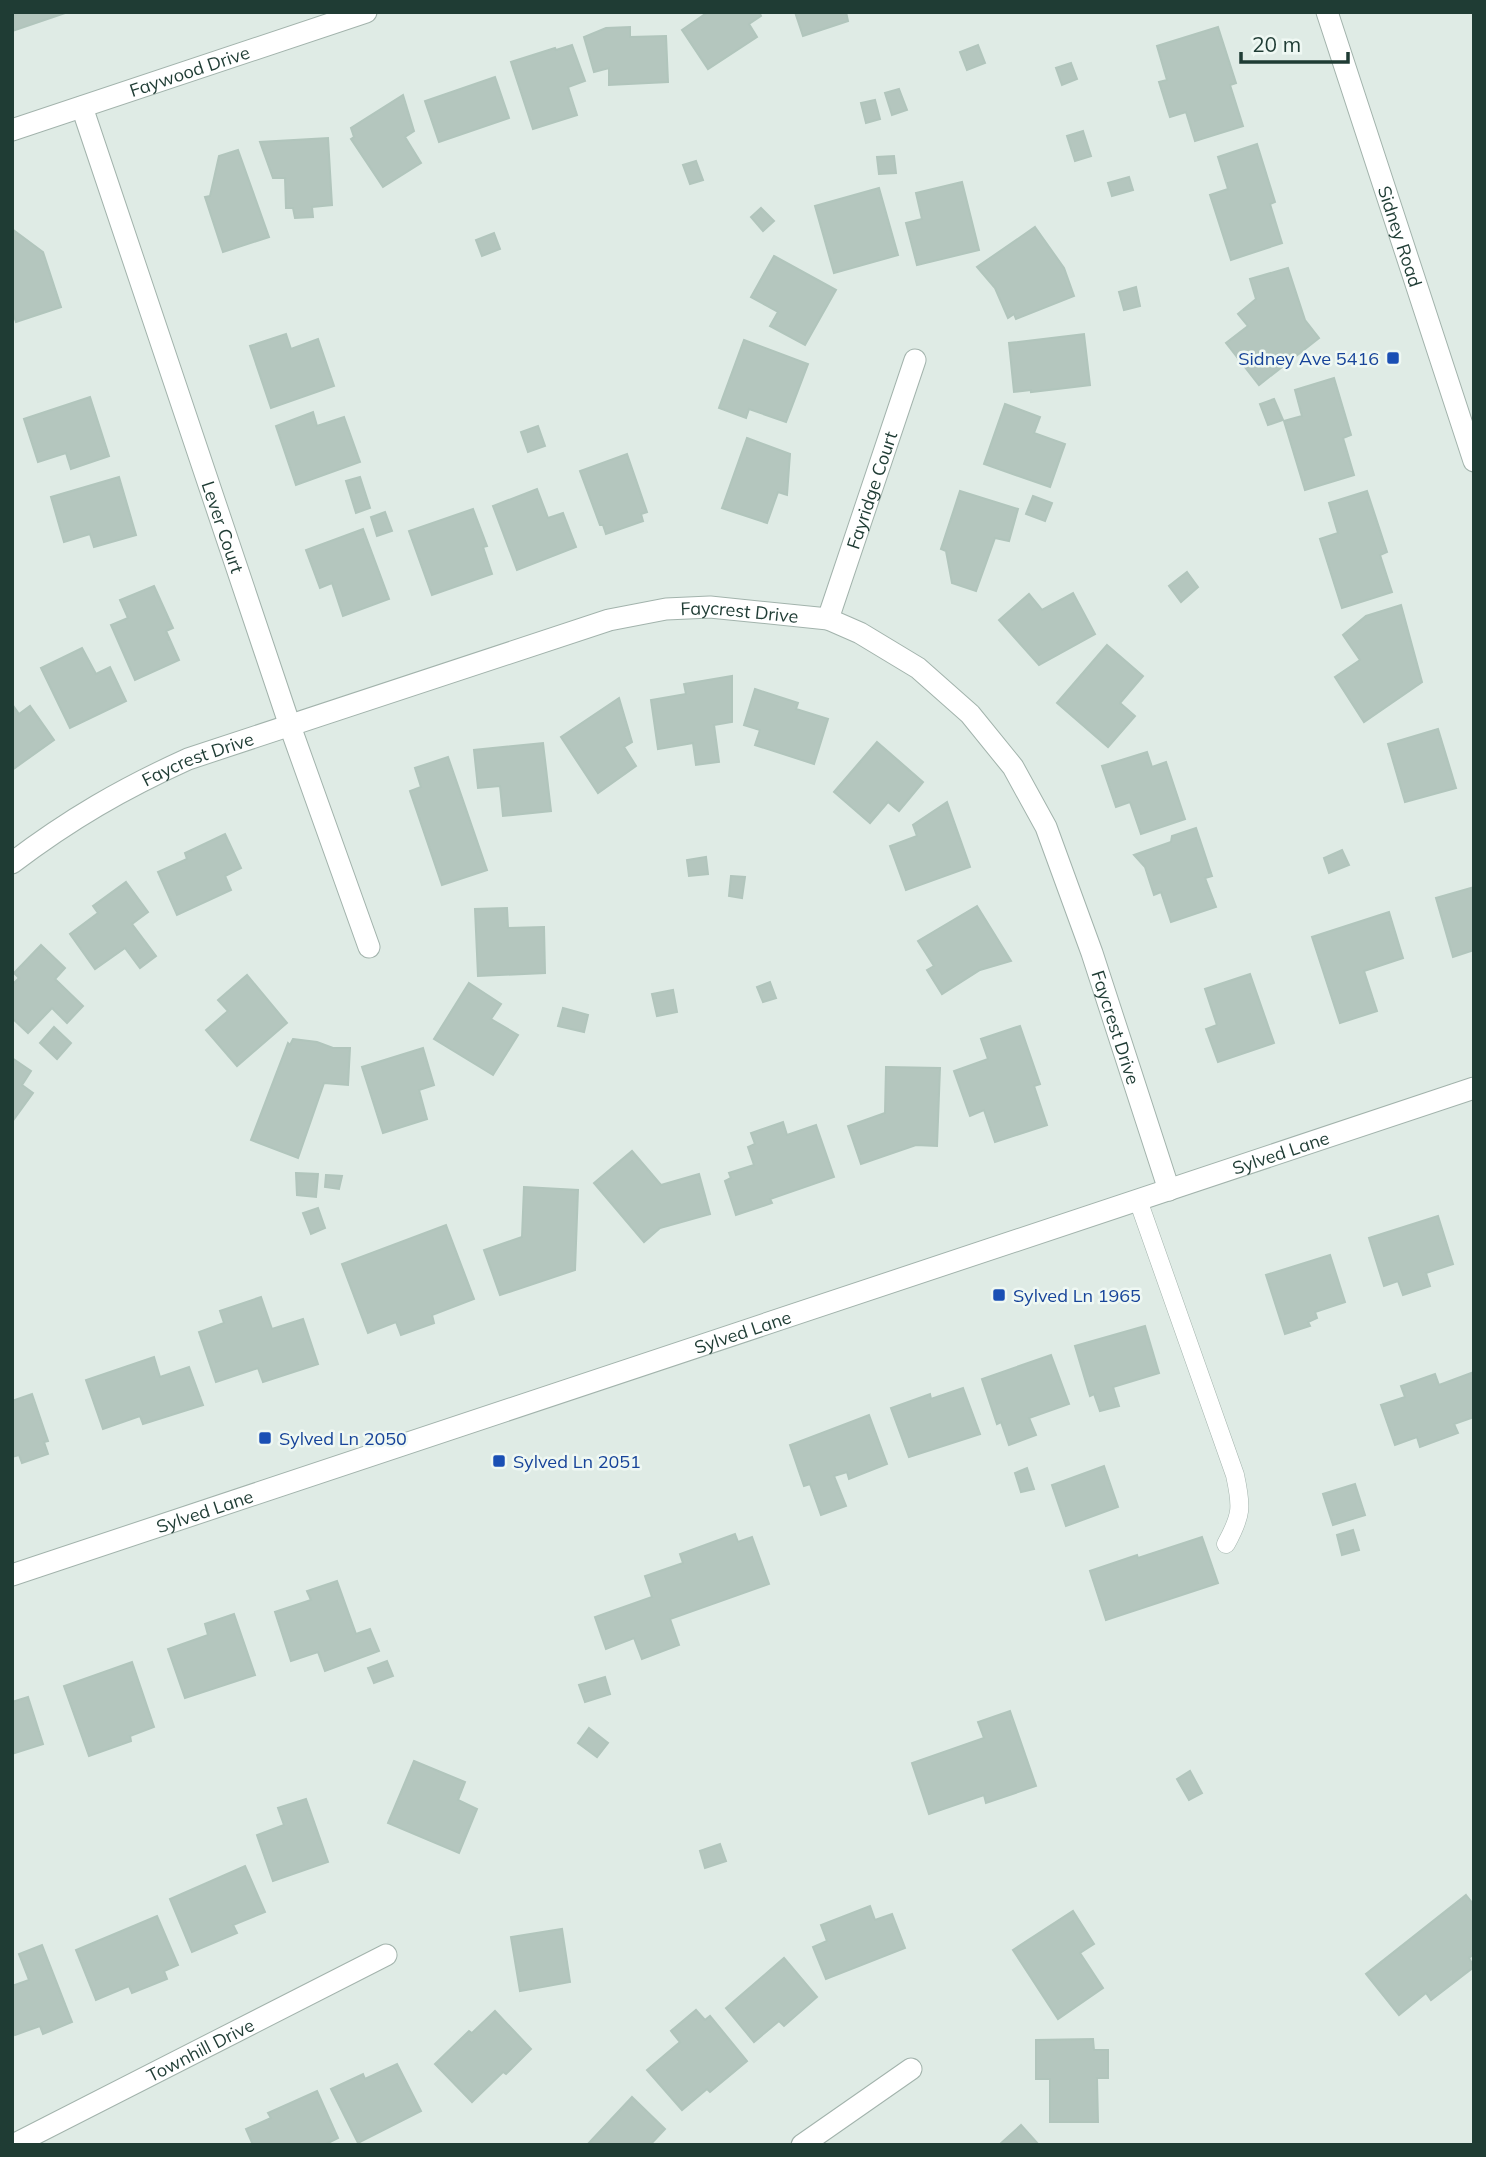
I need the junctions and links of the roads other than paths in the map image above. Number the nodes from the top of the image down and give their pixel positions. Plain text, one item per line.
1 (366, 12) edge
2 (1327, 12) edge
3 (82, 107) junction
4 (12, 130) edge
5 (915, 360) dead end
6 (1474, 461) edge
7 (828, 619) junction
8 (290, 726) junction
9 (12, 863) edge
10 (369, 947) dead end
11 (1474, 1088) edge
12 (1169, 1189) junction
13 (1138, 1200) junction
14 (1226, 1544) dead end
15 (12, 1575) edge
16 (386, 1955) dead end
17 (911, 2069) dead end
18 (13, 2145) edge
19 (802, 2145) edge

1 - 3 street, Faywood Drive
2 - 6 street, Sidney Road
3 - 4 street, Faywood Drive
3 - 8 street, Lever Court
5 - 7 street, Fayridge Court
7 - 8 street, Faycrest Drive
7 - 12 street, Faycrest Drive
8 - 9 street, Faycrest Drive
8 - 10 street, Lever Court
11 - 12 street, Sylved Lane
12 - 13 street, Sylved Lane
13 - 14 lane
13 - 15 street, Sylved Lane
16 - 18 street, Townhill Drive
17 - 19 street

